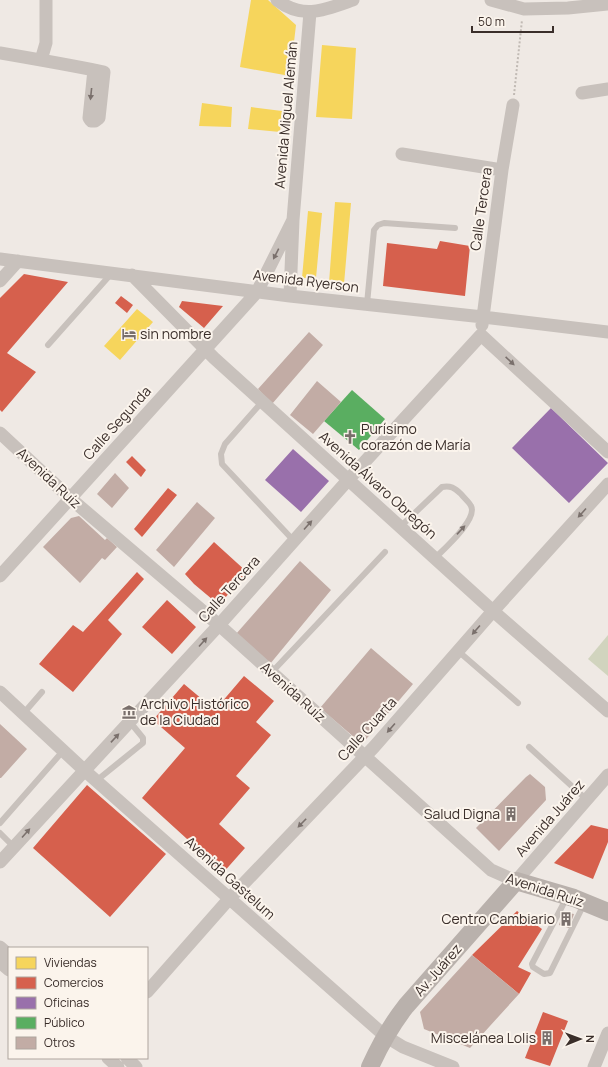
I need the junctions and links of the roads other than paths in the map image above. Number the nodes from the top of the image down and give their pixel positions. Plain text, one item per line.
1 (46, 0) edge
2 (277, 0) edge
3 (353, 0) edge
4 (491, 0) edge
5 (608, 4) edge
6 (310, 12) junction
7 (0, 53) edge
8 (41, 60) junction
9 (94, 70) dead end
10 (608, 90) edge
11 (582, 93) dead end
12 (513, 105) road end
13 (402, 154) dead end
14 (502, 170) junction
15 (294, 220) junction
16 (456, 228) dead end
17 (0, 259) edge
18 (18, 261) junction
19 (112, 273) junction
20 (132, 275) junction
21 (0, 281) edge
22 (257, 292) junction
23 (290, 296) junction
24 (367, 304) junction
25 (483, 317) junction
26 (608, 332) edge
27 (481, 335) junction
28 (48, 345) dead end
29 (205, 349) junction
30 (262, 402) junction
31 (0, 433) edge
32 (608, 452) edge
33 (348, 480) junction
34 (608, 484) edge
35 (71, 499) junction
36 (400, 527) junction
37 (294, 540) junction
38 (385, 552) dead end
39 (435, 558) junction
40 (0, 576) edge
41 (493, 611) junction
42 (219, 625) junction
43 (458, 651) junction
44 (272, 672) junction
45 (0, 692) edge
46 (42, 692) dead end
47 (518, 703) dead end
48 (608, 711) edge
49 (23, 714) junction
50 (130, 722) junction
51 (529, 747) dead end
52 (63, 751) junction
53 (365, 756) junction
54 (84, 770) junction
55 (608, 775) edge
56 (96, 781) junction
57 (587, 800) junction
58 (0, 823) edge
59 (0, 833) edge
60 (14, 847) junction
61 (0, 862) edge
62 (516, 881) junction
63 (567, 896) junction
64 (229, 899) junction
65 (584, 902) junction
66 (608, 912) edge
67 (0, 947) edge
68 (8, 953) edge
69 (0, 962) edge
70 (8, 969) edge
71 (148, 991) edge
72 (608, 1033) edge
73 (385, 1036) junction
74 (109, 1059) edge
75 (128, 1059) edge
76 (118, 1067) edge
77 (136, 1067) edge
78 (370, 1067) edge
79 (453, 1067) edge
80 (594, 1067) edge

1 - 8 street
2 - 6 street
3 - 6 street
4 - 5 street
6 - 15 street, Avenida Miguel Alemán
7 - 8 street
8 - 9 street
10 - 11 street
12 - 14 street, Calle Tercera
13 - 14 street
14 - 25 street, Calle Tercera
15 -> 22 street, Avenida Miguel Alemán
15 - 23 street, Avenida Miguel Alemán
16 - 24 lane
17 - 18 street, Avenida Ryerson
18 - 19 street, Avenida Ryerson
18 - 21 street
19 - 20 street, Avenida Ryerson
19 - 28 lane
20 - 22 street, Avenida Ryerson
20 - 29 street, Avenida Álvaro Obregón
22 - 23 street, Avenida Ryerson
22 - 29 street, Calle Segunda
23 - 24 street, Avenida Ryerson
24 - 25 street, Avenida Ryerson
25 - 26 street, Avenida Ryerson
25 - 27 street, Calle Tercera
27 -> 32 street
27 - 33 street, Calle Tercera
29 - 30 street, Avenida Álvaro Obregón
29 - 35 street, Calle Segunda
30 - 33 street, Avenida Álvaro Obregón
30 - 37 lane
31 - 35 street, Avenida Ruíz
33 - 36 street, Avenida Álvaro Obregón
37 -> 33 street, Calle Tercera
34 -> 41 street, Calle Cuarta
35 - 40 street, Calle Segunda
35 - 42 street, Avenida Ruíz
36 - 39 street, Avenida Álvaro Obregón
39 -> 36 lane
37 - 42 street, Calle Tercera
38 - 44 lane
39 - 41 street, Avenida Álvaro Obregón
41 -> 43 street, Calle Cuarta
41 - 48 street, Avenida Álvaro Obregón
42 - 44 street, Avenida Ruíz
50 -> 42 street, Calle Tercera
43 - 47 lane
43 -> 53 street, Calle Cuarta
44 - 53 street, Avenida Ruíz
45 - 49 street, Avenida Gastelum
46 - 49 lane
49 - 52 street, Avenida Gastelum
54 -> 50 street, Calle Tercera
50 - 56 lane
51 - 57 lane
52 - 54 street, Avenida Gastelum
52 - 58 lane
53 - 62 street, Avenida Ruíz
53 -> 64 street, Calle Cuarta
54 - 56 street, Avenida Gastelum
60 -> 54 street, Calle Tercera
55 - 57 street, Avenida Juárez
56 - 64 street, Avenida Gastelum
57 - 62 street, Avenida Juárez
59 - 60 lane
60 - 61 street, Calle Tercera
62 - 63 street, Avenida Ruíz
62 - 73 street, Av. Juárez
63 - 65 street, Avenida Ruíz
63 - 65 lane
64 - 71 street, Calle Cuarta
64 - 73 street, Avenida Gastelum
65 - 66 street, Avenida Ruíz
67 - 68 street
69 - 70 street
72 - 80 street
73 - 78 street, Av. Juárez
73 - 79 street, Avenida Gastelum
74 - 76 street
75 - 77 street

